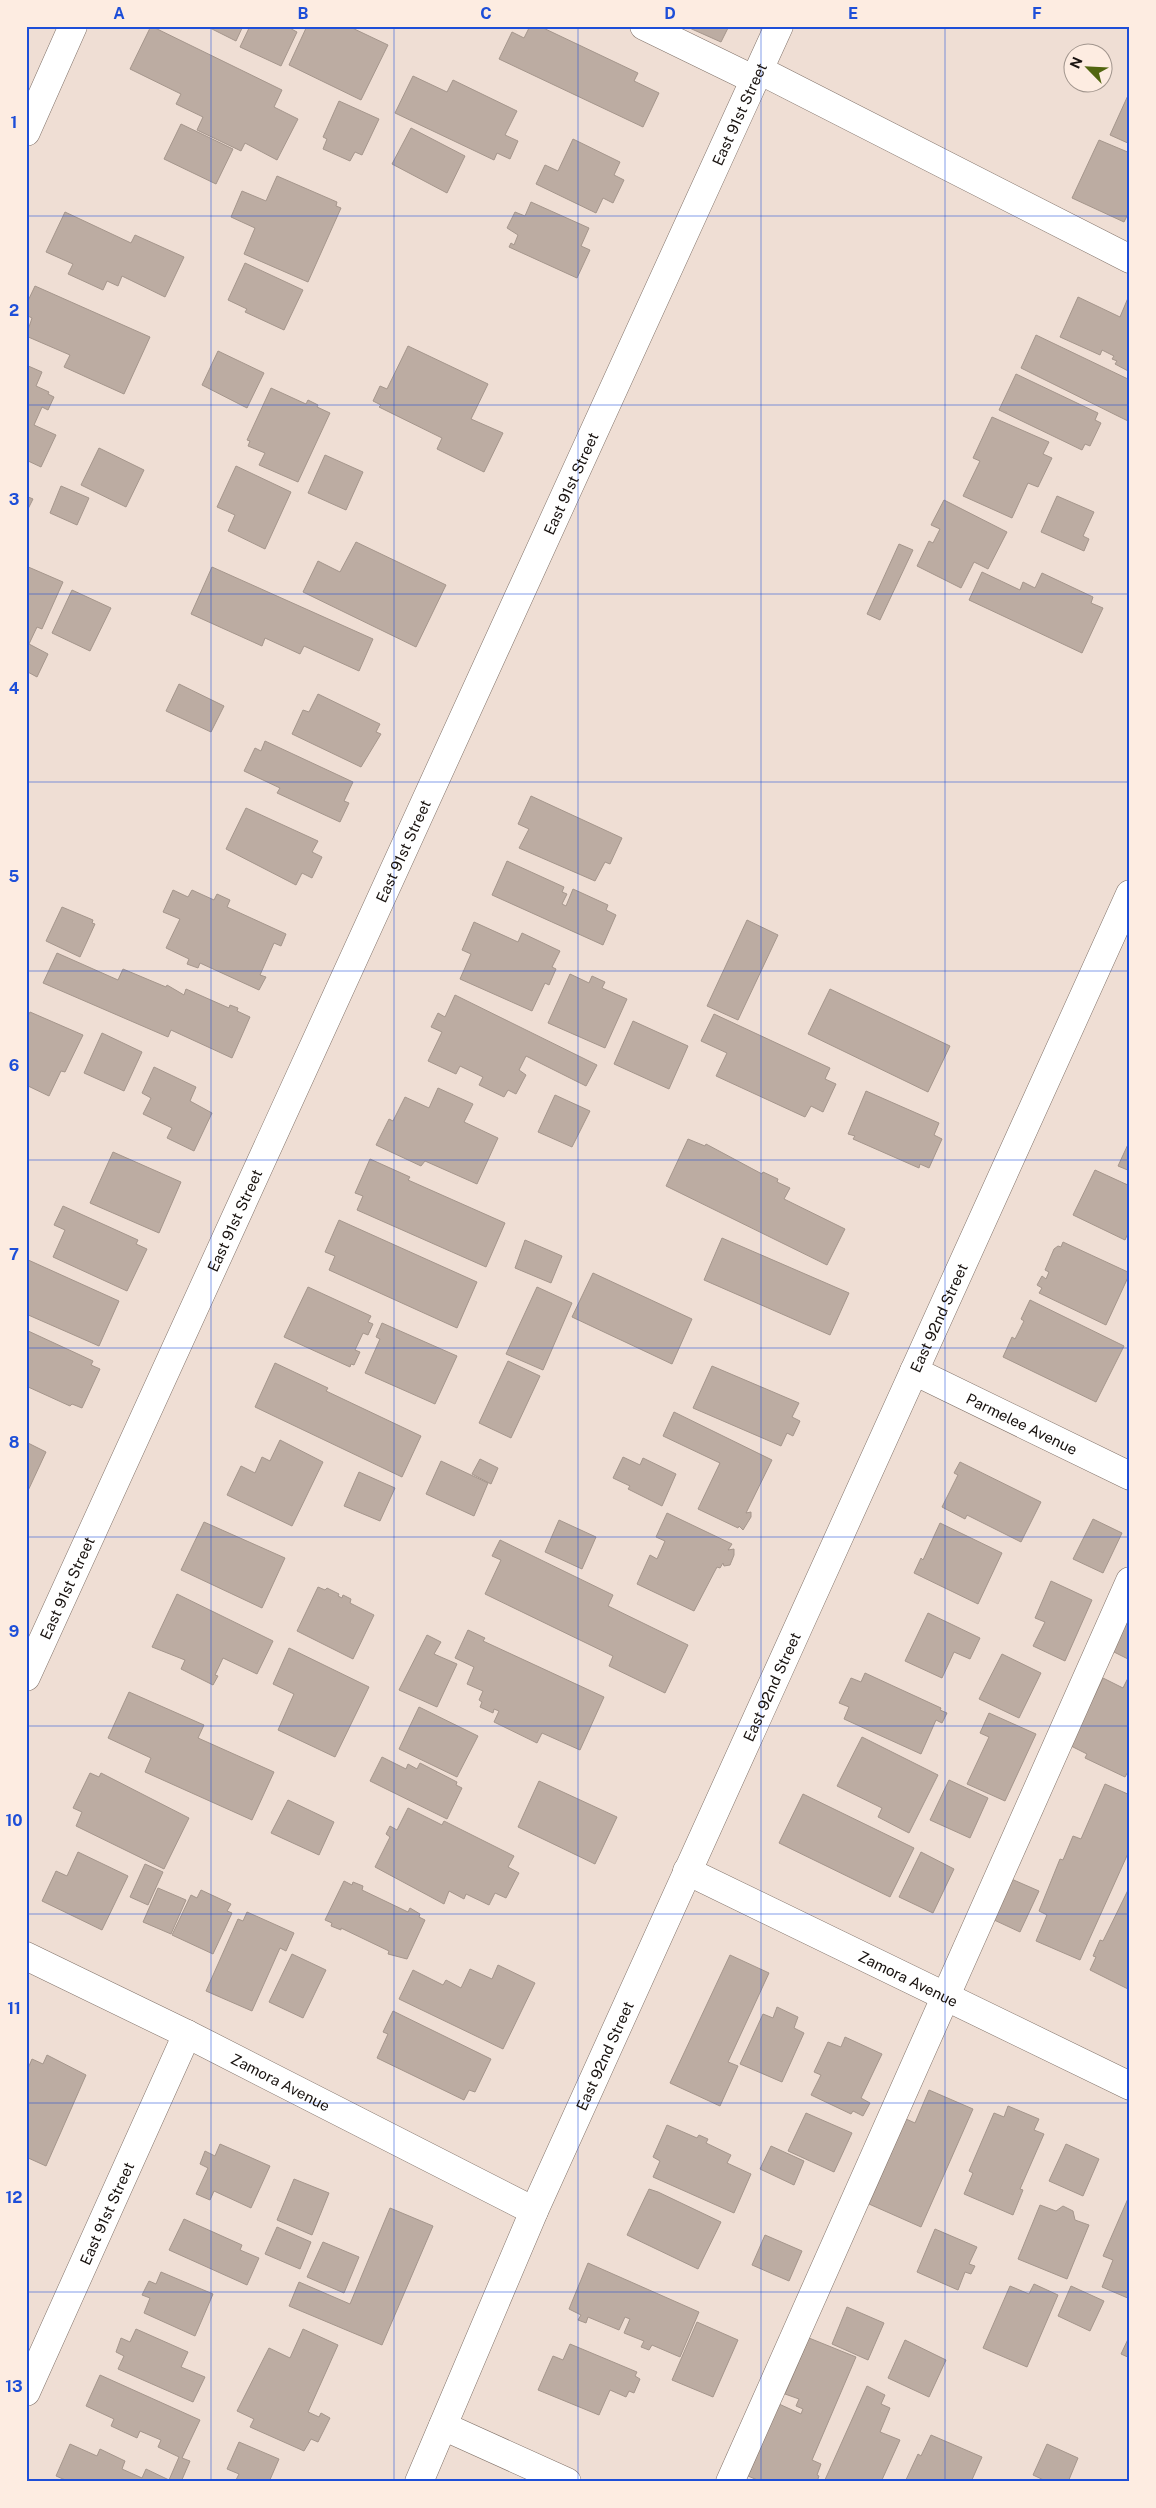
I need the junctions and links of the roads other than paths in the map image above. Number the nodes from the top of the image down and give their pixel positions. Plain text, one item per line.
1 (73, 26) edge
2 (644, 26) edge
3 (779, 26) edge
4 (757, 75) junction
5 (26, 132) edge
6 (1130, 259) edge
7 (1130, 894) edge
8 (914, 1371) junction
9 (1130, 1476) edge
10 (1130, 1582) edge
11 (26, 1677) edge
12 (687, 1871) junction
13 (26, 1956) edge
14 (945, 1996) junction
15 (187, 2034) junction
16 (1130, 2086) edge
17 (534, 2211) junction
18 (26, 2392) edge
19 (442, 2426) junction
20 (419, 2482) edge
21 (567, 2482) edge
22 (730, 2482) edge

1 - 5 street
2 - 4 street
3 - 4 street, East 91st Street
4 - 6 street
4 - 11 street, East 91st Street
7 - 8 street, East 92nd Street
8 - 9 street, Parmelee Avenue
8 - 12 street, East 92nd Street
10 - 14 street
12 - 14 street, Zamora Avenue
12 - 17 street, East 92nd Street
13 - 15 street, Zamora Avenue
14 - 16 street, Zamora Avenue
14 - 22 street
15 - 17 street, Zamora Avenue
15 - 18 street, East 91st Street
17 - 19 street, East 92nd Street
19 - 20 street, East 92nd Street
19 - 21 street

